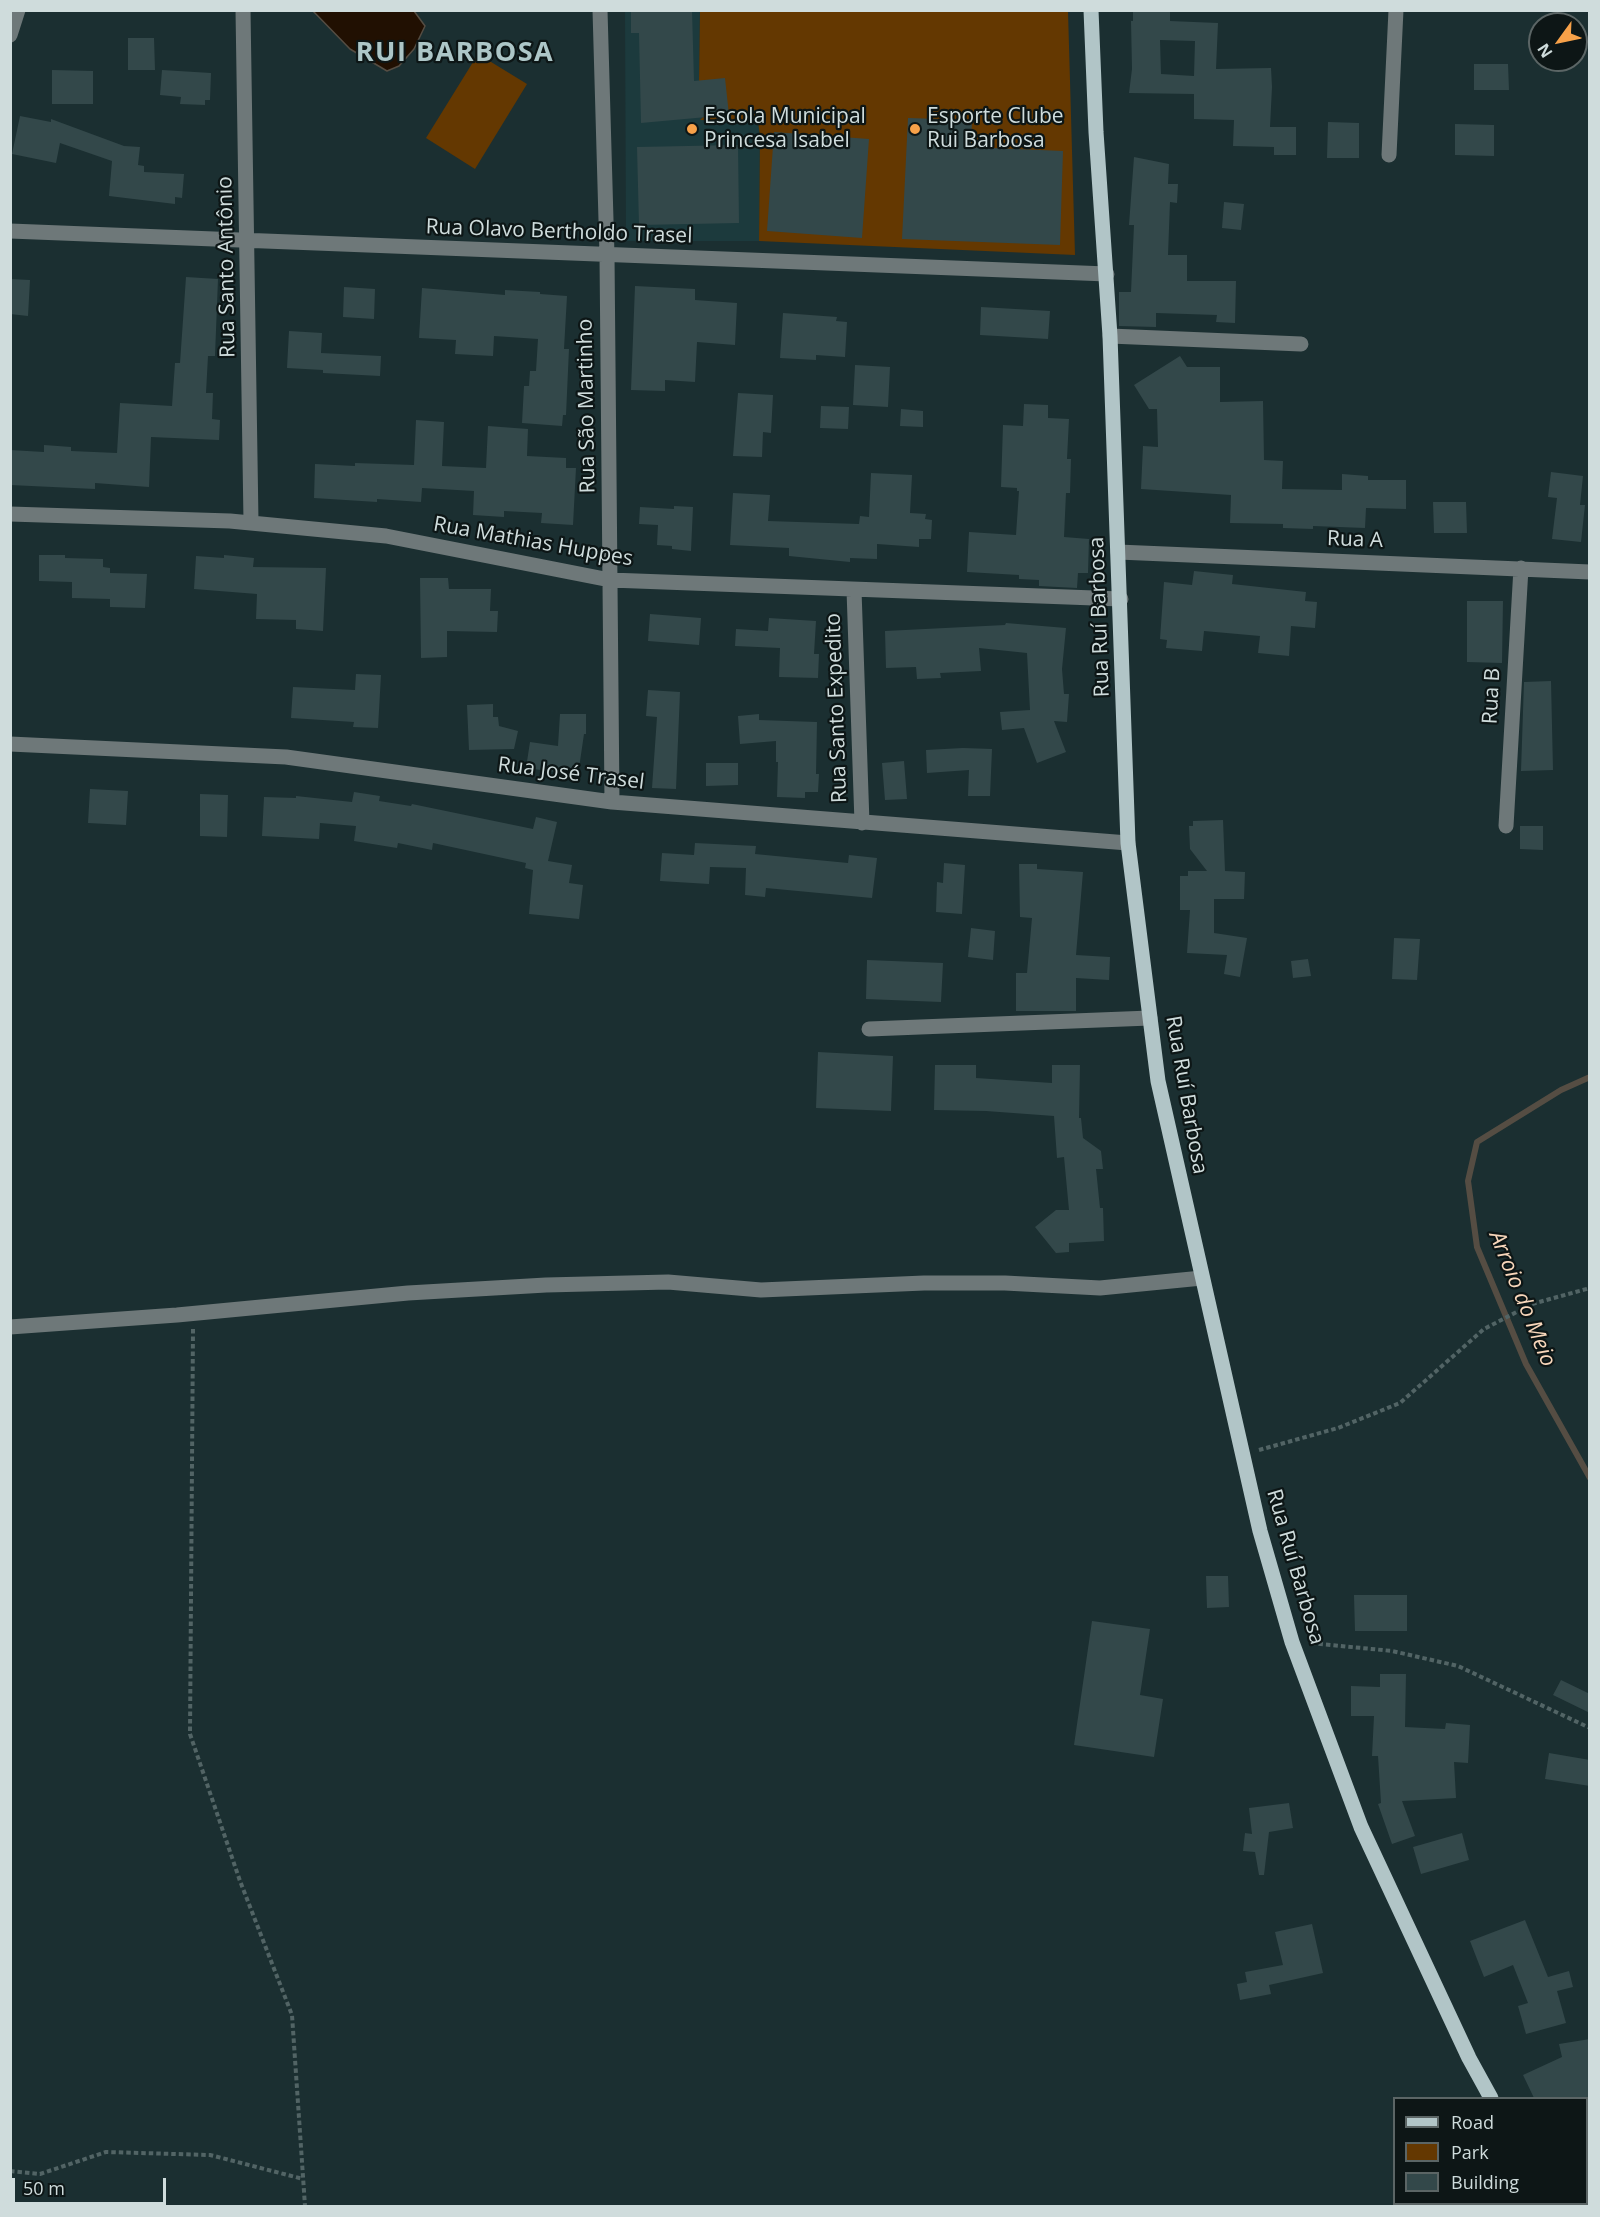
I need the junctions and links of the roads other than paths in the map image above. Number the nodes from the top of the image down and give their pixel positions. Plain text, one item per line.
1 (18, 10) edge
2 (243, 10) edge
3 (600, 10) edge
4 (1091, 10) edge
5 (1396, 10) edge
6 (10, 35) edge
7 (1389, 155) dead end
8 (10, 231) edge
9 (248, 239) junction
10 (607, 255) junction
11 (1107, 274) junction
12 (1110, 336) junction
13 (1301, 344) dead end
14 (10, 514) edge
15 (251, 522) junction
16 (1118, 552) junction
17 (1521, 568) junction
18 (1590, 573) edge
19 (610, 580) junction
20 (854, 591) junction
21 (1121, 599) junction
22 (10, 744) edge
23 (612, 802) junction
24 (862, 823) junction
25 (1506, 826) dead end
26 (1128, 843) junction
27 (1150, 1018) junction
28 (869, 1029) dead end
29 (1202, 1278) junction
30 (10, 1327) edge
31 (1490, 2097) edge

1 - 6 street
2 - 9 street, Rua Santo Antônio
3 - 10 street, Rua São Martinho
4 - 11 main road, Rua Ruí Barbosa
5 - 7 street
8 - 9 street, Rua Olavo Bertholdo Trasel
9 - 10 street, Rua Olavo Bertholdo Trasel
9 - 15 street, Rua Santo Antônio
10 - 11 street, Rua Olavo Bertholdo Trasel
10 - 19 street, Rua São Martinho
11 - 12 main road, Rua Ruí Barbosa
12 - 13 street
12 - 16 main road, Rua Ruí Barbosa
14 - 15 street, Rua Mathias Huppes
15 - 19 street, Rua Mathias Huppes
16 - 17 street, Rua A
16 - 21 main road, Rua Ruí Barbosa
17 - 18 street, Rua A
17 - 25 street, Rua B
19 - 20 street, Rua Mathias Huppes
19 - 23 street, Rua São Martinho
20 - 21 street, Rua Mathias Huppes
20 - 24 street, Rua Santo Expedito
21 - 26 main road, Rua Ruí Barbosa
22 - 23 street, Rua José Trasel
23 - 24 street, Rua José Trasel
24 - 26 street, Rua José Trasel
26 - 27 main road, Rua Ruí Barbosa
27 - 28 street
27 - 29 main road, Rua Ruí Barbosa
29 - 30 street
29 - 31 main road, Rua Ruí Barbosa

